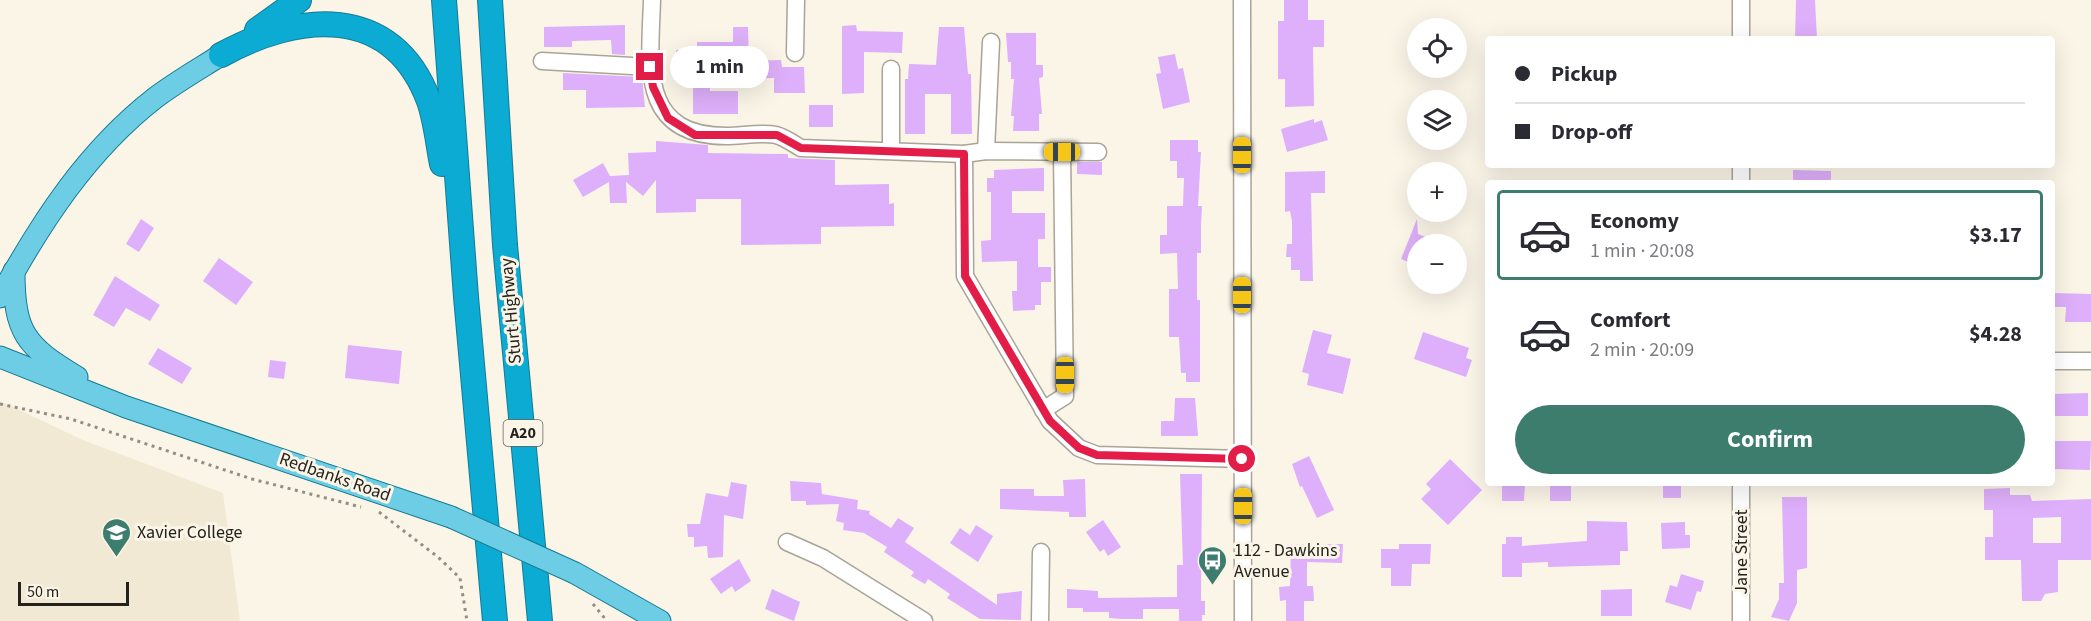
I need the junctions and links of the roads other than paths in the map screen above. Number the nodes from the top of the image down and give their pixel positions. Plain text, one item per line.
1 (299, 0) edge
2 (444, 0) edge
3 (490, 0) edge
4 (652, 0) edge
5 (796, 0) edge
6 (1242, 0) edge
7 (1741, 0) edge
8 (1741, 36) edge
9 (991, 42) dead end
10 (795, 53) dead end
11 (221, 55) junction
12 (542, 61) dead end
13 (650, 67) junction
14 (891, 69) dead end
15 (891, 149) junction
16 (986, 151) junction
17 (1062, 152) junction
18 (1098, 152) dead end
19 (964, 154) junction
20 (7, 275) edge
21 (0, 297) edge
22 (466, 297) junction
23 (0, 357) edge
24 (2055, 362) edge
25 (2091, 362) edge
26 (126, 407) junction
27 (1043, 410) junction
28 (1242, 459) junction
29 (1741, 486) edge
30 (787, 542) dead end
31 (1041, 552) dead end
32 (495, 621) edge
33 (540, 621) edge
34 (660, 621) edge
35 (924, 621) edge
36 (1040, 621) edge
37 (1243, 621) edge
38 (1741, 621) edge

1 - 11 highway
2 - 22 highway, A20
3 - 33 highway, Sturt Highway / A20
4 - 13 street
5 - 10 street
6 - 28 street
7 - 8 street
9 - 16 street
11 - 20 main road
11 - 22 highway
12 - 13 street
13 - 15 street
14 - 15 street
15 - 19 street
16 - 17 street
16 - 19 street
17 - 18 street
17 - 27 street
19 - 27 street
20 - 21 main road
20 - 26 main road
22 - 32 highway, A20
23 - 26 main road, Redbanks Road
24 - 25 street
26 - 34 main road, Redbanks Road, bridge
27 - 28 street
28 - 37 street
29 - 38 street, Jane Street
30 - 35 street
31 - 36 street

